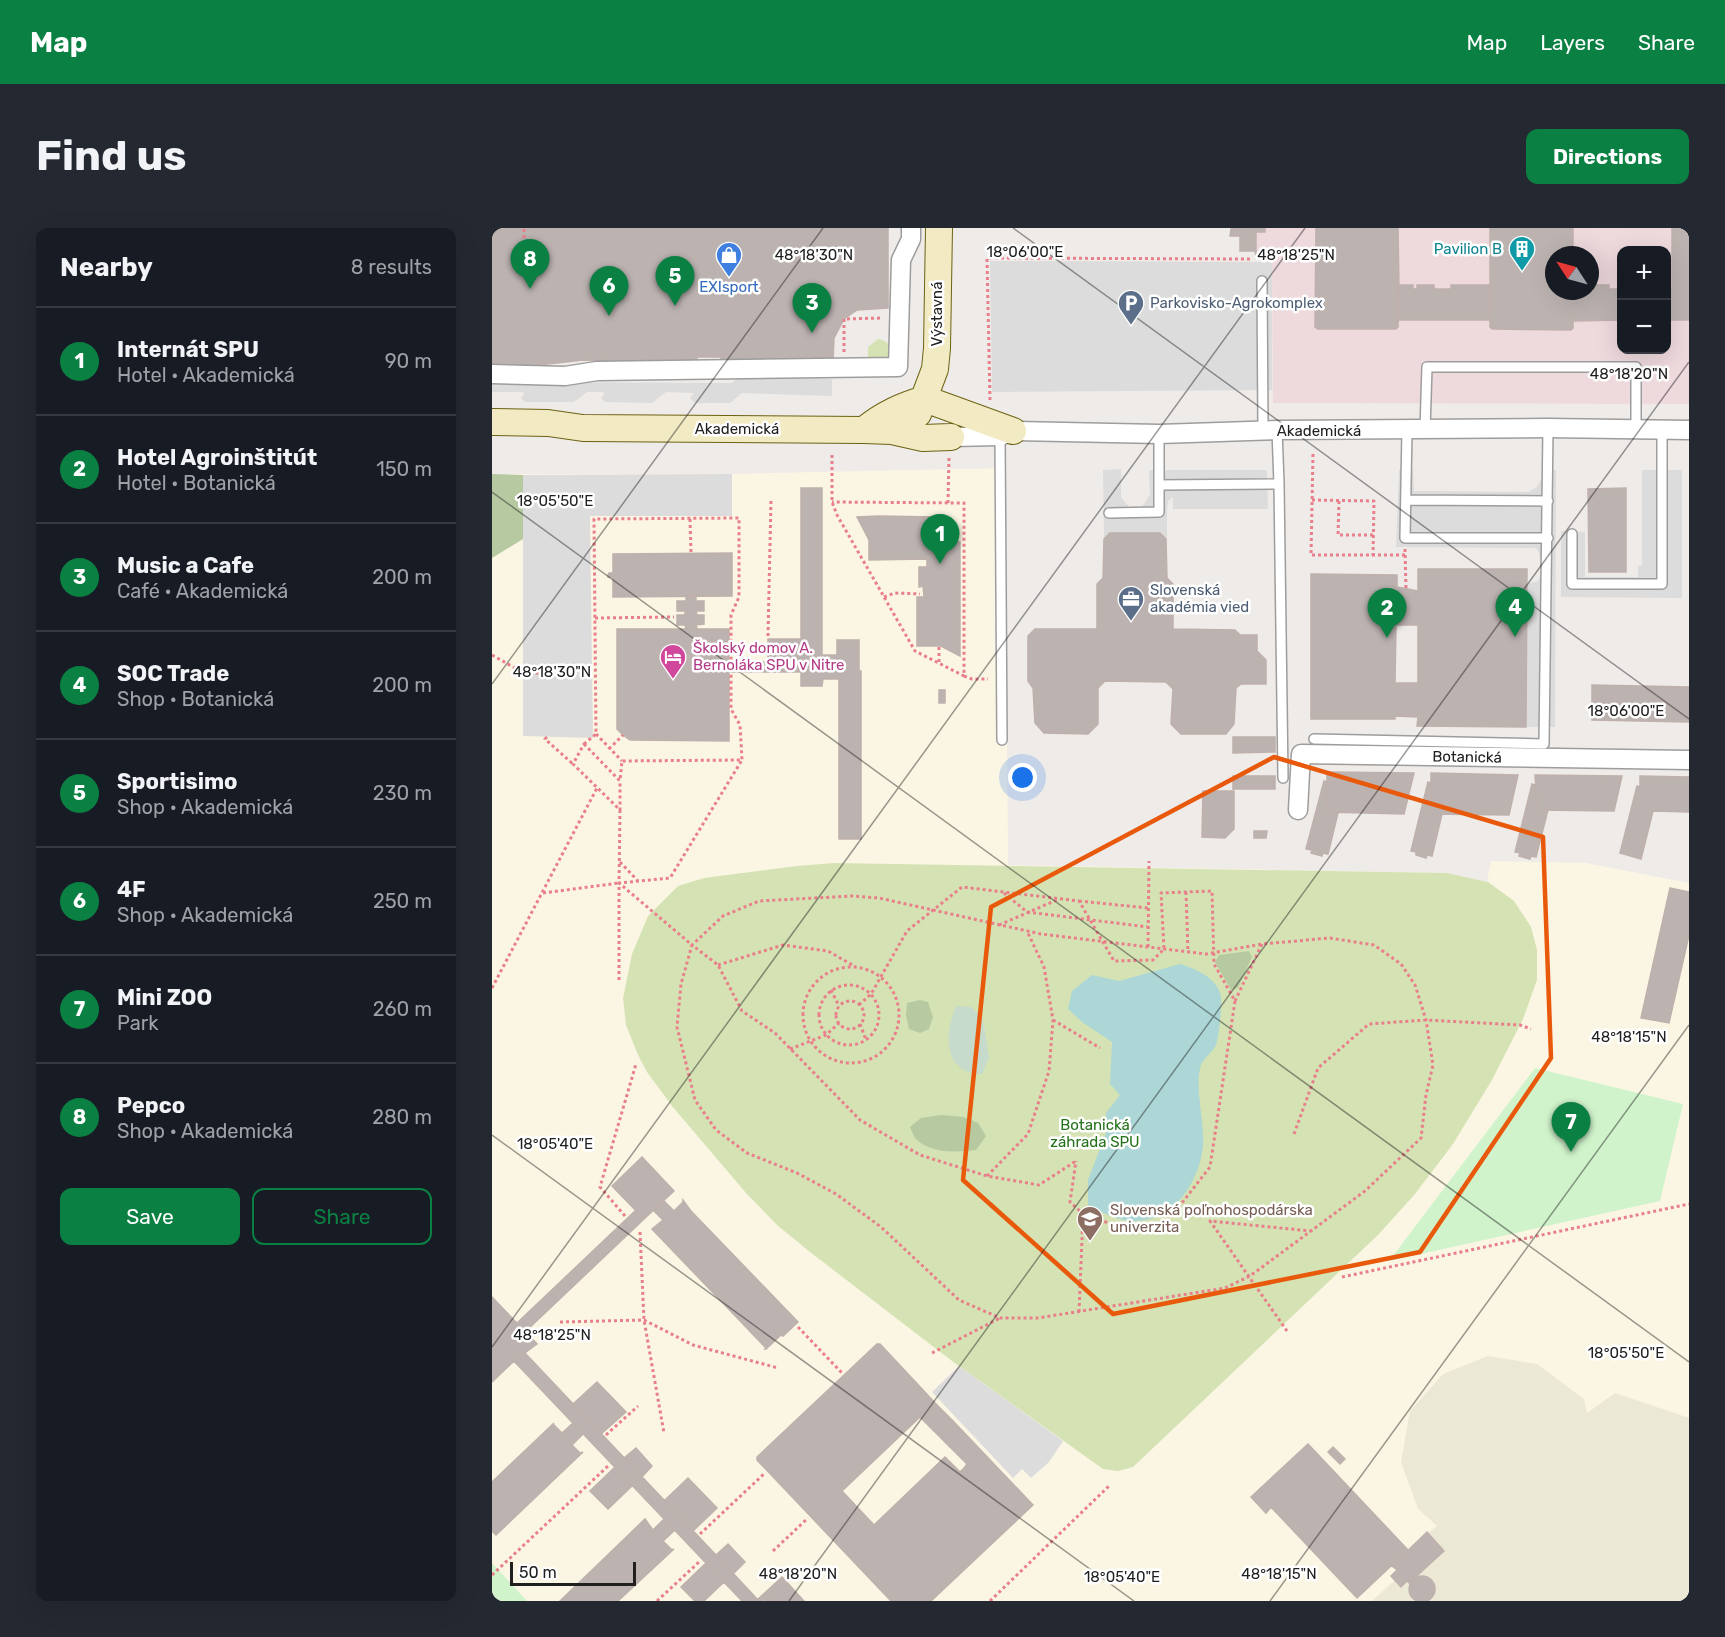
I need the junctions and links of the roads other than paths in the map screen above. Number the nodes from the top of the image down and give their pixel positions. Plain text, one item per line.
1 (911, 228) edge
2 (939, 228) edge
3 (1262, 281) dead end
4 (934, 369) junction
5 (492, 374) edge
6 (925, 399) junction
7 (961, 411) junction
8 (492, 422) edge
9 (583, 428) junction
10 (1548, 428) junction
11 (1636, 429) junction
12 (1662, 429) junction
13 (864, 430) junction
14 (1416, 430) junction
15 (1689, 430) edge
16 (892, 431) junction
17 (1270, 431) junction
18 (1006, 434) junction
19 (1159, 434) junction
20 (492, 437) edge
21 (950, 446) junction
22 (1279, 484) junction
23 (1160, 486) junction
24 (1406, 500) junction
25 (1548, 501) junction
26 (1109, 513) dead end
27 (1572, 534) dead end
28 (1548, 538) junction
29 (1314, 739) dead end
30 (1002, 740) dead end
31 (1689, 760) edge
32 (1283, 778) dead end
33 (1299, 810) dead end

1 - 5 street
2 - 4 street, Výstavná
3 - 17 lane
4 - 6 street, Výstavná
4 - 7 street
6 - 7 street
6 - 13 street
6 - 16 street, Výstavná
6 - 21 street
7 - 18 street
8 - 9 street, Akademická
9 - 13 street, Akademická
9 - 20 street, Akademická
10 - 11 street, Akademická
10 - 14 street, Akademická
10 - 25 lane
11 - 12 street, Akademická
11 - 14 lane
12 - 15 street, Akademická
12 - 27 lane
13 - 16 street, Akademická
14 - 17 street, Akademická
14 - 24 lane
16 - 21 street, Akademická
17 - 19 street, Akademická
17 - 22 lane
18 - 19 street, Akademická
18 - 21 street, Akademická
18 - 30 lane
19 - 23 lane
22 - 23 lane
22 - 32 lane
23 - 26 lane
24 - 25 lane
24 - 28 lane
25 - 28 lane
28 - 29 lane
31 - 33 street, Botanická

